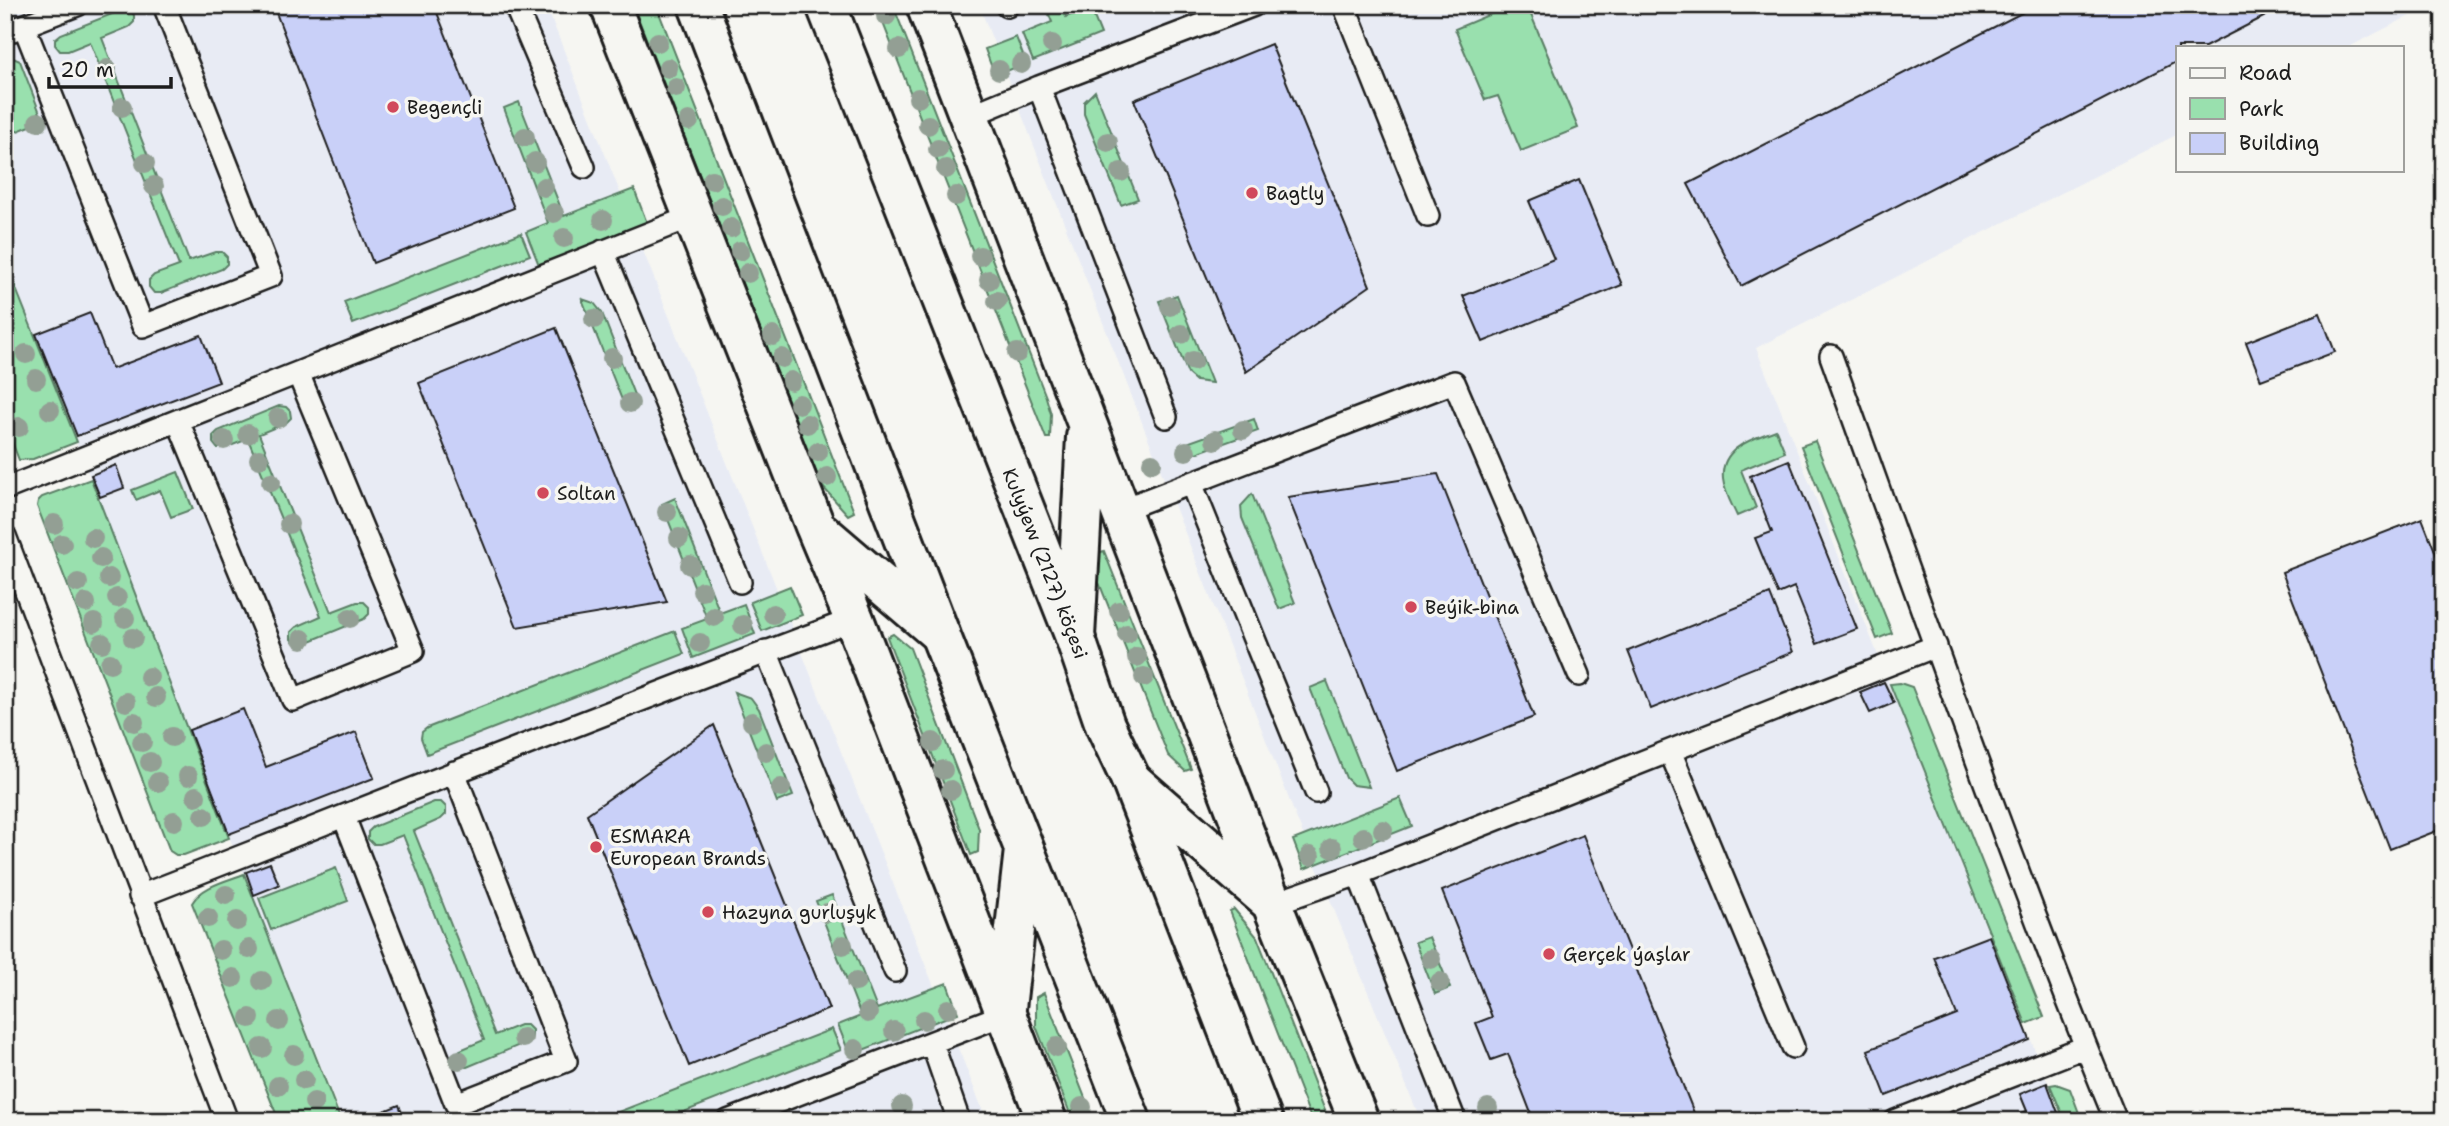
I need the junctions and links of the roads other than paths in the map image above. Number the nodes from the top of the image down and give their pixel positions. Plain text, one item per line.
1 (77, 5) edge
2 (164, 5) edge
3 (516, 5) edge
4 (610, 5) edge
5 (698, 5) edge
6 (826, 5) edge
7 (926, 5) edge
8 (1254, 5) edge
9 (1344, 5) edge
10 (15, 29) edge
11 (1040, 87) junction
12 (969, 116) junction
13 (584, 167) dead end
14 (693, 216) junction
15 (1428, 216) dead end
16 (603, 251) junction
17 (1831, 356) dead end
18 (298, 373) junction
19 (1167, 417) dead end
20 (178, 421) junction
21 (1086, 425) junction
22 (1191, 483) junction
23 (5, 489) edge
24 (1121, 510) junction
25 (814, 526) junction
26 (5, 536) edge
27 (740, 582) dead end
28 (854, 618) junction
29 (940, 634) junction
30 (1075, 637) junction
31 (1936, 646) junction
32 (766, 651) junction
33 (1579, 676) dead end
34 (1670, 751) junction
35 (454, 772) junction
36 (1131, 780) junction
37 (1316, 792) dead end
38 (344, 817) junction
39 (1024, 850) junction
40 (1358, 874) junction
41 (141, 896) junction
42 (1272, 904) junction
43 (895, 971) dead end
44 (1005, 1014) junction
45 (932, 1043) junction
46 (1793, 1047) dead end
47 (2085, 1047) junction
48 (1948, 1111) edge
49 (227, 1121) edge
50 (728, 1121) edge
51 (959, 1121) edge
52 (1047, 1121) edge
53 (1131, 1121) edge
54 (1263, 1121) edge
55 (1359, 1121) edge
56 (1455, 1121) edge
57 (1895, 1121) edge
58 (2116, 1121) edge

1 - 10 lane
2 - 10 lane
3 - 13 lane
4 - 14 main road
5 - 29 main road
6 - 30 main road, Kulyýew (2127) köçesi
7 - 12 main road
8 - 11 lane
9 - 15 lane
11 - 12 lane
11 - 19 lane
12 - 21 main road
14 - 16 lane
14 - 25 main road
16 - 18 lane
16 - 27 lane
17 - 31 lane
18 - 20 lane
18 - 20 lane
20 - 23 lane
21 - 24 main road
21 - 30 main road
22 - 24 lane
22 - 33 lane
22 - 37 lane
24 - 42 main road
25 - 28 main road
25 - 29 main road
26 - 41 lane
28 - 32 lane
28 - 44 main road
29 - 39 main road
30 - 36 main road, Kulyýew (2127) köçesi
31 - 34 lane
31 - 47 lane
32 - 35 lane
32 - 43 lane
34 - 40 lane
34 - 46 lane
35 - 38 lane
35 - 38 lane
36 - 42 main road
36 - 54 main road, Kulyýew (2127) köçesi
38 - 41 lane
39 - 44 main road
39 - 53 main road
40 - 42 lane
40 - 56 lane
41 - 49 lane
42 - 55 main road
44 - 45 lane
44 - 52 main road
45 - 50 lane
45 - 51 lane
47 - 48 lane
47 - 58 lane
48 - 57 lane

